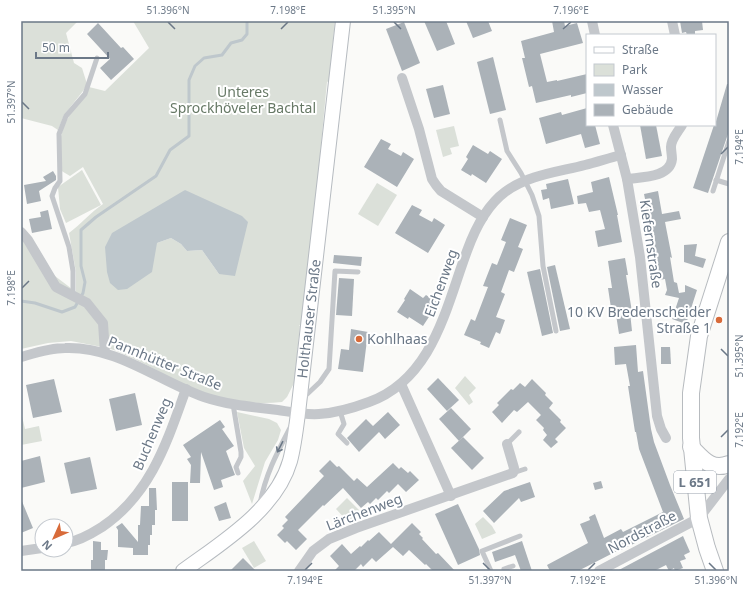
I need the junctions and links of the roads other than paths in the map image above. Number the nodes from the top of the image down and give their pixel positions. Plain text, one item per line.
1 (343, 21) edge
2 (592, 21) edge
3 (672, 21) edge
4 (595, 34) edge
5 (675, 34) edge
6 (97, 58) dead end
7 (402, 78) dead end
8 (500, 120) dead end
9 (613, 126) edge
10 (681, 126) edge
11 (729, 141) edge
12 (621, 155) junction
13 (627, 179) junction
14 (716, 180) junction
15 (525, 181) junction
16 (729, 184) edge
17 (713, 191) dead end
18 (483, 217) junction
19 (21, 232) edge
20 (729, 242) edge
21 (358, 272) dead end
22 (73, 296) junction
23 (556, 331) dead end
24 (105, 353) junction
25 (21, 357) edge
26 (401, 384) junction
27 (186, 389) junction
28 (233, 404) junction
29 (299, 407) junction
30 (340, 411) junction
31 (519, 432) dead end
32 (666, 438) dead end
33 (347, 443) dead end
34 (507, 444) joint
35 (691, 447) junction
36 (729, 464) edge
37 (525, 469) dead end
38 (238, 473) dead end
39 (512, 473) junction
40 (729, 479) edge
41 (451, 496) junction
42 (699, 518) junction
43 (520, 536) dead end
44 (74, 542) edge
45 (34, 549) edge
46 (21, 551) edge
47 (513, 566) dead end
48 (183, 571) edge
49 (299, 571) edge
50 (491, 571) edge
51 (505, 571) edge
52 (599, 571) edge
53 (715, 571) edge

1 - 29 street, Holthauser Straße
2 - 4 street
3 - 5 street
6 - 22 lane
7 - 18 street
8 - 15 lane
9 - 12 street, Kiefernstraße
10 - 13 street
11 - 14 lane
12 - 13 street, Kiefernstraße
12 - 15 street, Eichenweg
13 - 32 street, Kiefernstraße
14 - 16 lane
14 - 17 lane
15 - 18 street, Eichenweg
15 - 23 lane
18 - 26 street, Eichenweg
19 - 22 street
20 - 35 main road, L 651
21 - 29 lane
22 - 24 street
24 - 25 street, Pannhütter Straße
24 - 27 street, Pannhütter Straße
26 - 30 street, Eichenweg
26 - 41 street
27 - 28 street, Pannhütter Straße
27 - 44 street, Buchenweg
28 - 29 street, Pannhütter Straße
28 - 38 lane
29 - 30 street, Eichenweg
29 - 48 street, Holthauser Straße
30 - 33 lane
31 - 34 lane
34 - 39 street
35 - 36 main road
35 - 42 main road, L 651
37 - 39 lane
39 - 41 street, Lärchenweg
40 - 42 street
41 - 49 street, Lärchenweg
42 - 52 street, Nordstraße
42 - 53 main road, L 651
43 - 50 lane
45 - 46 street
47 - 51 lane

